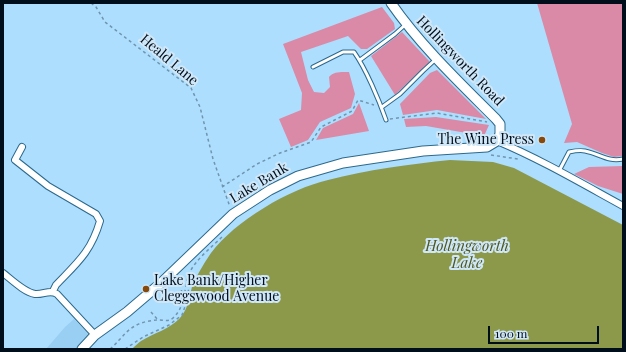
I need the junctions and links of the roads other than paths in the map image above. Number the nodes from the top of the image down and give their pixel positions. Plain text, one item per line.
1 (391, 3) edge
2 (406, 25) junction
3 (436, 59) junction
4 (360, 60) junction
5 (313, 66) dead end
6 (382, 107) junction
7 (386, 120) road end
8 (496, 141) junction
9 (22, 148) dead end
10 (623, 159) edge
11 (559, 171) junction
12 (623, 206) edge
13 (3, 273) edge
14 (53, 291) junction
15 (95, 335) junction
16 (82, 349) edge

1 - 2 main road, Hollingworth Road
2 - 3 main road, Hollingworth Road
2 - 4 lane
3 - 6 lane
3 - 8 main road, Hollingworth Road
4 - 5 lane
4 - 6 lane
6 - 7 lane
8 - 11 street
8 - 15 main road, Lake Bank
9 - 14 street
10 - 11 lane
11 - 12 street
13 - 14 street
14 - 15 street
15 - 16 main road, Lake Bank

